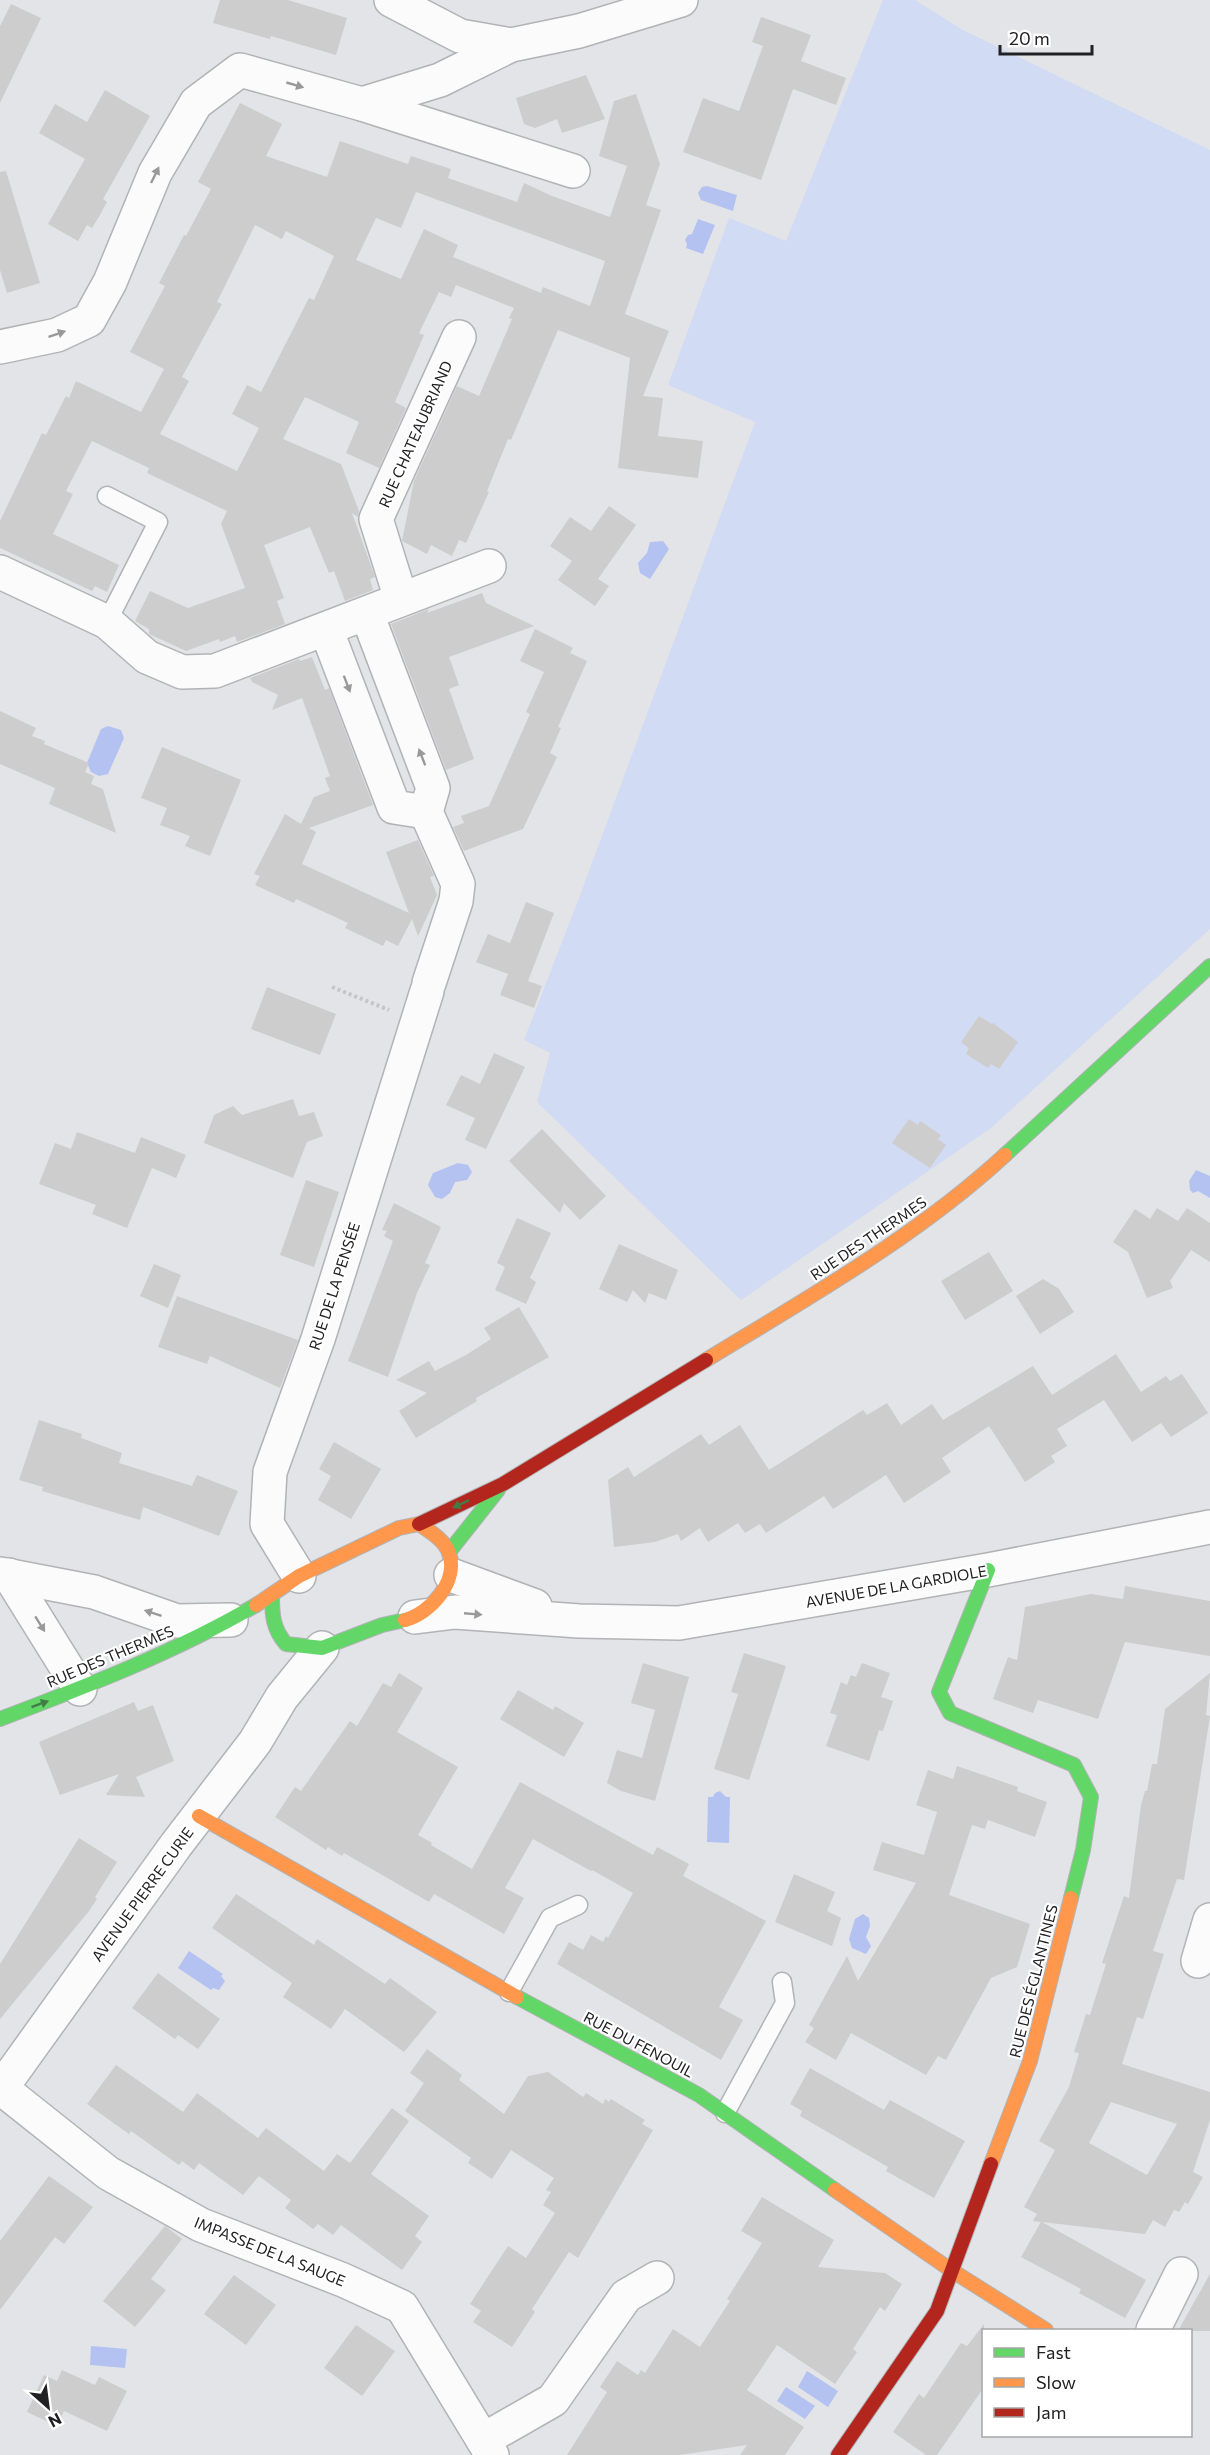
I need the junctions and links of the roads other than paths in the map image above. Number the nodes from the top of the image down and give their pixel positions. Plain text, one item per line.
1 (391, 0) edge
2 (681, 0) edge
3 (511, 45) junction
4 (362, 104) junction
5 (573, 171) dead end
6 (459, 337) dead end
7 (0, 347) edge
8 (107, 496) dead end
9 (489, 566) dead end
10 (0, 572) edge
11 (401, 599) junction
12 (366, 614) junction
13 (107, 622) junction
14 (326, 629) junction
15 (426, 812) junction
16 (1210, 966) edge
17 (503, 1484) junction
18 (419, 1524) junction
19 (1210, 1527) edge
20 (450, 1564) junction
21 (988, 1570) junction
22 (4, 1574) edge
23 (299, 1576) junction
24 (272, 1596) junction
25 (415, 1617) junction
26 (579, 1621) junction
27 (260, 1626) junction
28 (322, 1648) junction
29 (80, 1689) junction
30 (282, 1697) junction
31 (0, 1719) edge
32 (199, 1816) junction
33 (578, 1905) dead end
34 (1210, 1920) edge
35 (1198, 1961) dead end
36 (782, 1982) dead end
37 (508, 1992) junction
38 (1, 2089) edge
39 (725, 2113) junction
40 (951, 2270) junction
41 (1181, 2274) dead end
42 (657, 2278) dead end
43 (1043, 2329) edge
44 (1154, 2329) edge
45 (488, 2448) edge
46 (838, 2455) edge

1 - 3 street
2 - 3 street
3 - 4 street
4 - 5 street
7 -> 4 street
6 - 11 street, RUE CHATEAUBRIAND
8 - 13 lane
9 - 11 street
10 - 13 street
11 - 12 street
12 - 14 street
15 -> 12 street
13 - 14 street
14 -> 15 street
15 - 23 street, RUE DE LA PENSÉE
16 - 17 street, RUE DES THERMES
17 -> 18 street, RUE DES THERMES
17 - 20 street, RUE DES THERMES
18 - 20 street
18 - 23 street, RUE DES THERMES
19 - 21 street, AVENUE DE LA GARDIOLE
20 - 25 street, RUE DES THERMES
20 - 26 street, AVENUE DE LA GARDIOLE
21 - 26 street, AVENUE DE LA GARDIOLE
21 - 40 street, RUE DES ÉGLANTINES
27 -> 22 street
22 -> 29 street
23 - 24 street, RUE DES THERMES
24 - 27 street, RUE DES THERMES
24 - 27 street
25 -> 26 street, AVENUE DE LA GARDIOLE
25 - 28 street
27 - 28 street
27 - 29 street, RUE DES THERMES
27 - 30 street, AVENUE PIERRE CURIE
28 - 30 street, AVENUE PIERRE CURIE
31 -> 29 street, RUE DES THERMES
30 - 32 street, AVENUE PIERRE CURIE
32 - 37 street, RUE DU FENOUIL
32 - 38 street, AVENUE PIERRE CURIE
33 - 37 lane
34 - 35 street
36 - 39 lane
37 - 39 street, RUE DU FENOUIL
38 - 45 street, IMPASSE DE LA SAUGE
39 - 40 street, RUE DU FENOUIL
40 - 43 street, RUE DU FENOUIL
40 - 46 street, RUE DES ÉGLANTINES
41 - 44 street
42 - 45 street

